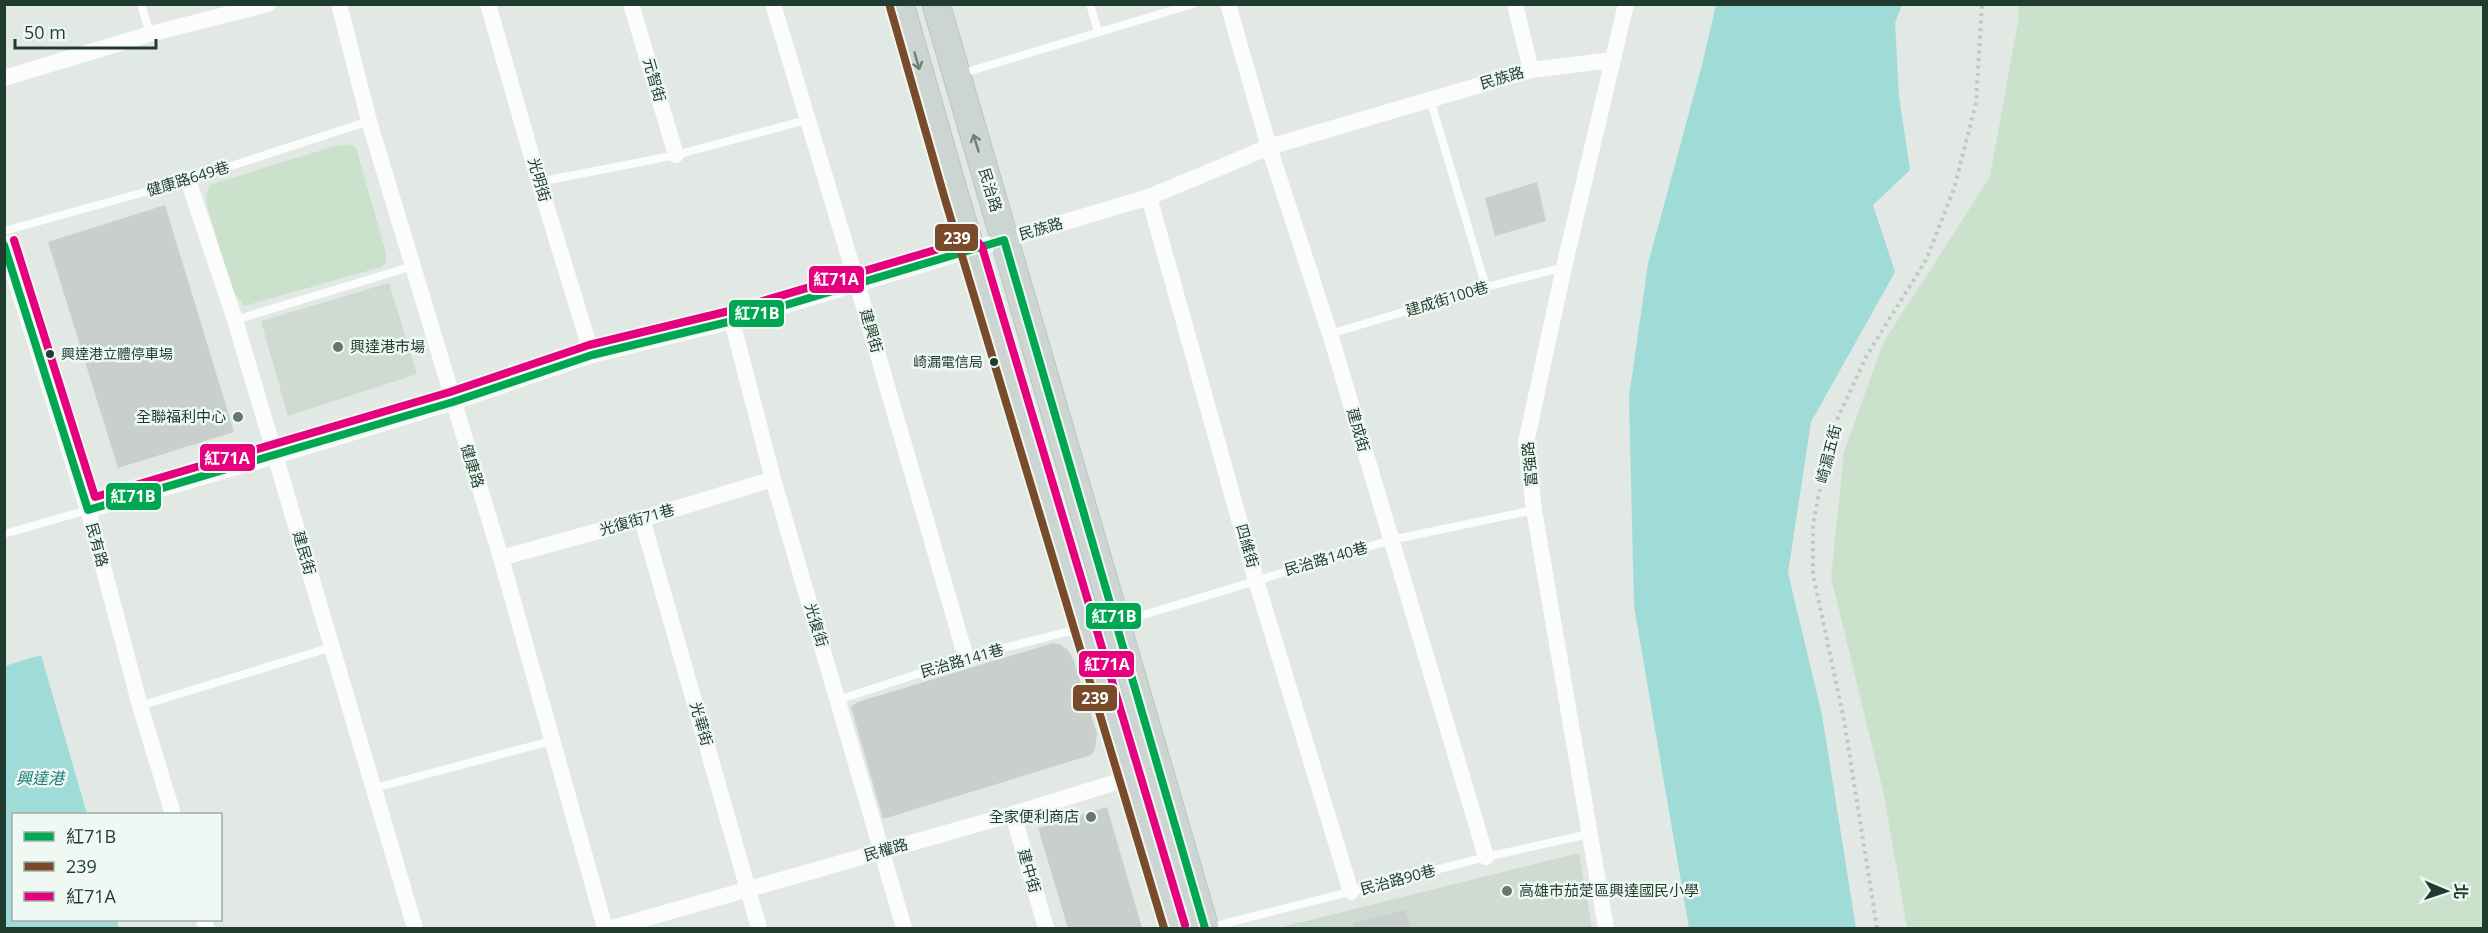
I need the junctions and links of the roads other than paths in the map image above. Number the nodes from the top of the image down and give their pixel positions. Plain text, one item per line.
1 (141, 4) edge
2 (268, 4) edge
3 (339, 4) edge
4 (488, 4) edge
5 (632, 4) edge
6 (773, 4) edge
7 (900, 4) edge
8 (936, 4) edge
9 (1090, 4) edge
10 (1192, 4) edge
11 (1228, 4) edge
12 (1515, 4) edge
13 (1626, 4) edge
14 (1098, 32) junction
15 (150, 34) junction
16 (1612, 60) junction
17 (1531, 70) junction
18 (956, 76) junction
19 (4, 78) edge
20 (1430, 99) junction
21 (806, 120) junction
22 (369, 121) junction
23 (1269, 147) junction
24 (676, 155) junction
25 (188, 180) junction
26 (539, 182) junction
27 (1149, 197) junction
28 (4, 231) edge
29 (1005, 240) junction
30 (4, 243) edge
31 (972, 250) junction
32 (413, 266) junction
33 (1564, 267) junction
34 (857, 283) junction
35 (1486, 287) junction
36 (235, 320) junction
37 (732, 321) junction
38 (1330, 334) junction
39 (592, 356) junction
40 (453, 402) junction
41 (275, 456) junction
42 (773, 479) junction
43 (88, 510) junction
44 (1534, 510) junction
45 (642, 519) junction
46 (4, 534) edge
47 (1391, 540) junction
48 (501, 558) junction
49 (1256, 580) junction
50 (1116, 624) junction
51 (1087, 632) junction
52 (332, 647) junction
53 (966, 658) junction
54 (838, 700) junction
55 (141, 706) junction
56 (551, 741) junction
57 (1159, 769) junction
58 (1130, 778) junction
59 (375, 788) junction
60 (172, 813) edge
61 (1012, 814) junction
62 (1590, 834) junction
63 (882, 851) junction
64 (1486, 857) junction
65 (749, 891) junction
66 (1352, 892) junction
67 (415, 928) edge
68 (605, 928) edge
69 (612, 928) edge
70 (759, 928) edge
71 (904, 928) edge
72 (1046, 928) edge
73 (1174, 928) edge
74 (1206, 928) edge
75 (1606, 928) edge

1 - 15 lane
2 - 15 street
3 - 22 street, 健康路
4 - 26 street, 光明街
5 - 24 street, 元智街
6 - 21 street, 建興街
7 -> 31 main road
8 - 18 main road, 民治路
9 - 14 lane
10 - 14 lane
11 - 23 street, 建成街
12 - 17 street
13 - 16 street, 富強路
14 - 18 lane
15 - 19 street
16 - 17 street, 民族路
16 - 33 street, 富強路
17 - 20 street, 民族路
29 -> 18 main road, 民治路
20 - 23 street, 民族路
20 - 35 lane
21 - 24 lane
21 - 34 street, 建興街
22 - 25 lane, 健康路649巷
22 - 32 street, 健康路
23 - 27 street, 民族路
23 - 38 street, 建成街
24 - 26 lane
25 - 28 lane, 健康路649巷
25 - 36 street, 建民街
26 - 39 street, 光明街
27 - 29 street, 民族路
27 - 49 street, 四維街
29 - 31 street, 民族路
29 - 50 main road, 民治路
30 - 43 street, 民有路
31 - 34 street, 民族路
31 - 51 main road
32 - 36 lane
32 - 40 street, 健康路
33 - 35 lane, 建成街100巷
33 - 44 street, 富強路
34 - 37 street, 民族路
34 - 53 street, 建興街
35 - 38 lane, 建成街100巷
36 - 41 street, 建民街
37 - 39 street, 民族路
37 - 42 street, 光復街
38 - 47 street, 建成街
39 - 40 street, 民族路
40 - 41 street, 民族路
40 - 48 street, 健康路
41 - 43 street, 民族路
41 - 52 street, 建民街
42 - 45 street, 光復街71巷
42 - 54 street, 光復街
43 - 46 lane
43 - 55 street, 民有路
44 - 47 lane, 民治路140巷
44 - 62 street, 富強路
45 - 48 street, 光復街71巷
45 - 65 street, 光華街
47 - 49 lane, 民治路140巷
47 - 64 street, 建成街
48 - 56 street, 健康路
49 - 50 lane, 民治路140巷
49 - 66 street, 四維街
50 - 51 lane, 民治路140巷
50 - 57 main road, 民治路
51 - 53 lane, 民治路141巷
51 - 58 main road
52 - 55 lane
52 - 59 street, 建民街
53 - 54 lane, 民治路141巷
54 - 63 street, 光復街
55 - 60 street, 民有路
56 - 59 lane
56 - 68 street, 健康路
57 - 58 street, 民權路
57 - 74 main road, 民治路
58 - 61 street, 民權路
58 - 73 main road
59 - 67 street, 建民街
61 - 63 street, 民權路
61 - 72 street, 建中街
62 - 64 lane, 民治路90巷
62 - 75 street, 富強路
63 - 65 street, 民權路
63 - 71 street, 光復街
64 - 66 lane, 民治路90巷
65 - 69 street, 民權路
65 - 70 street, 光華街
66 - 74 lane, 民治路90巷

